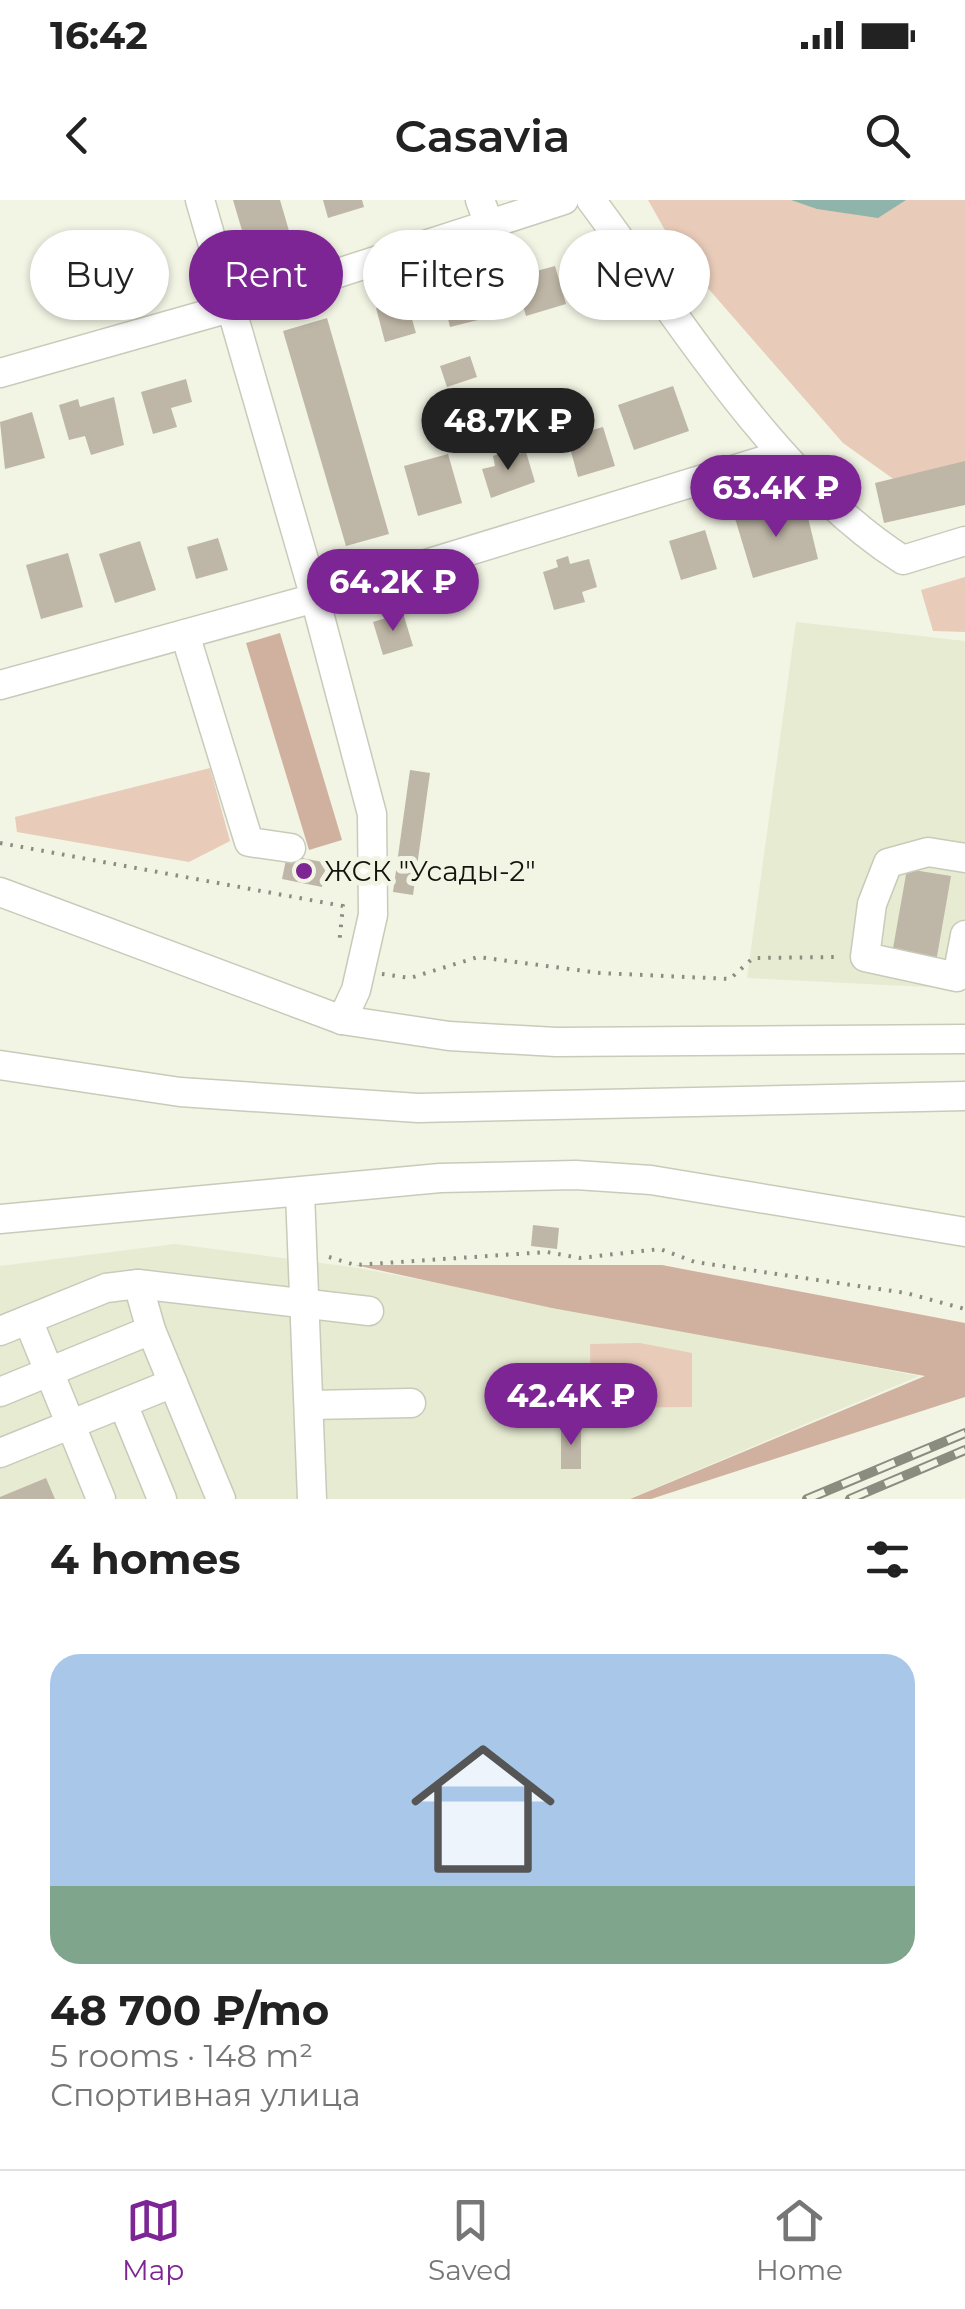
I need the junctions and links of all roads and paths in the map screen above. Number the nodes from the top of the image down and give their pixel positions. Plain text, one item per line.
1 (200, 200) edge
2 (564, 200) edge
3 (590, 200) edge
4 (484, 212) edge
5 (209, 230) edge
6 (343, 265) edge
7 (189, 319) edge
8 (237, 320) edge
9 (0, 373) edge
10 (782, 455) junction
11 (965, 541) edge
12 (315, 598) junction
13 (185, 634) junction
14 (0, 684) edge
15 (0, 843) edge
16 (292, 848) dead end
17 (965, 858) edge
18 (0, 892) edge
19 (343, 906) dead end
20 (965, 935) edge
21 (865, 957) junction
22 (361, 971) junction
23 (342, 1020) junction
24 (965, 1038) edge
25 (0, 1065) edge
26 (965, 1096) edge
27 (300, 1193) junction
28 (0, 1219) edge
29 (965, 1232) edge
30 (303, 1248) junction
31 (138, 1284) junction
32 (306, 1302) junction
33 (965, 1309) edge
34 (369, 1310) dead end
35 (28, 1320) junction
36 (151, 1330) junction
37 (0, 1332) edge
38 (49, 1372) junction
39 (173, 1382) junction
40 (0, 1392) edge
41 (411, 1403) dead end
42 (122, 1404) junction
43 (310, 1404) junction
44 (70, 1425) junction
45 (0, 1452) edge
46 (101, 1499) edge
47 (162, 1499) edge
48 (222, 1499) edge
49 (312, 1499) edge

1 - 5 street
2 - 4 street
3 - 10 street
4 - 6 street
7 - 9 street
8 - 12 street
10 - 11 street
10 - 12 street
12 - 13 street
12 - 22 street
13 - 14 street
13 - 16 street
15 - 19 path
17 - 21 street
18 - 23 street
20 - 21 street
21 - 22 path
22 - 23 street
23 - 24 street
25 - 26 street
27 - 28 street
27 - 29 street
27 - 30 street
30 - 32 street
30 - 33 path
31 - 32 street
31 - 35 street
31 - 36 street
32 - 34 street
32 - 43 street
35 - 37 street
35 - 38 street
36 - 38 street
36 - 39 street
38 - 40 street
38 - 44 street
39 - 42 street
39 - 48 street
41 - 43 street
42 - 44 street
42 - 47 street
43 - 49 street
44 - 45 street
44 - 46 street

